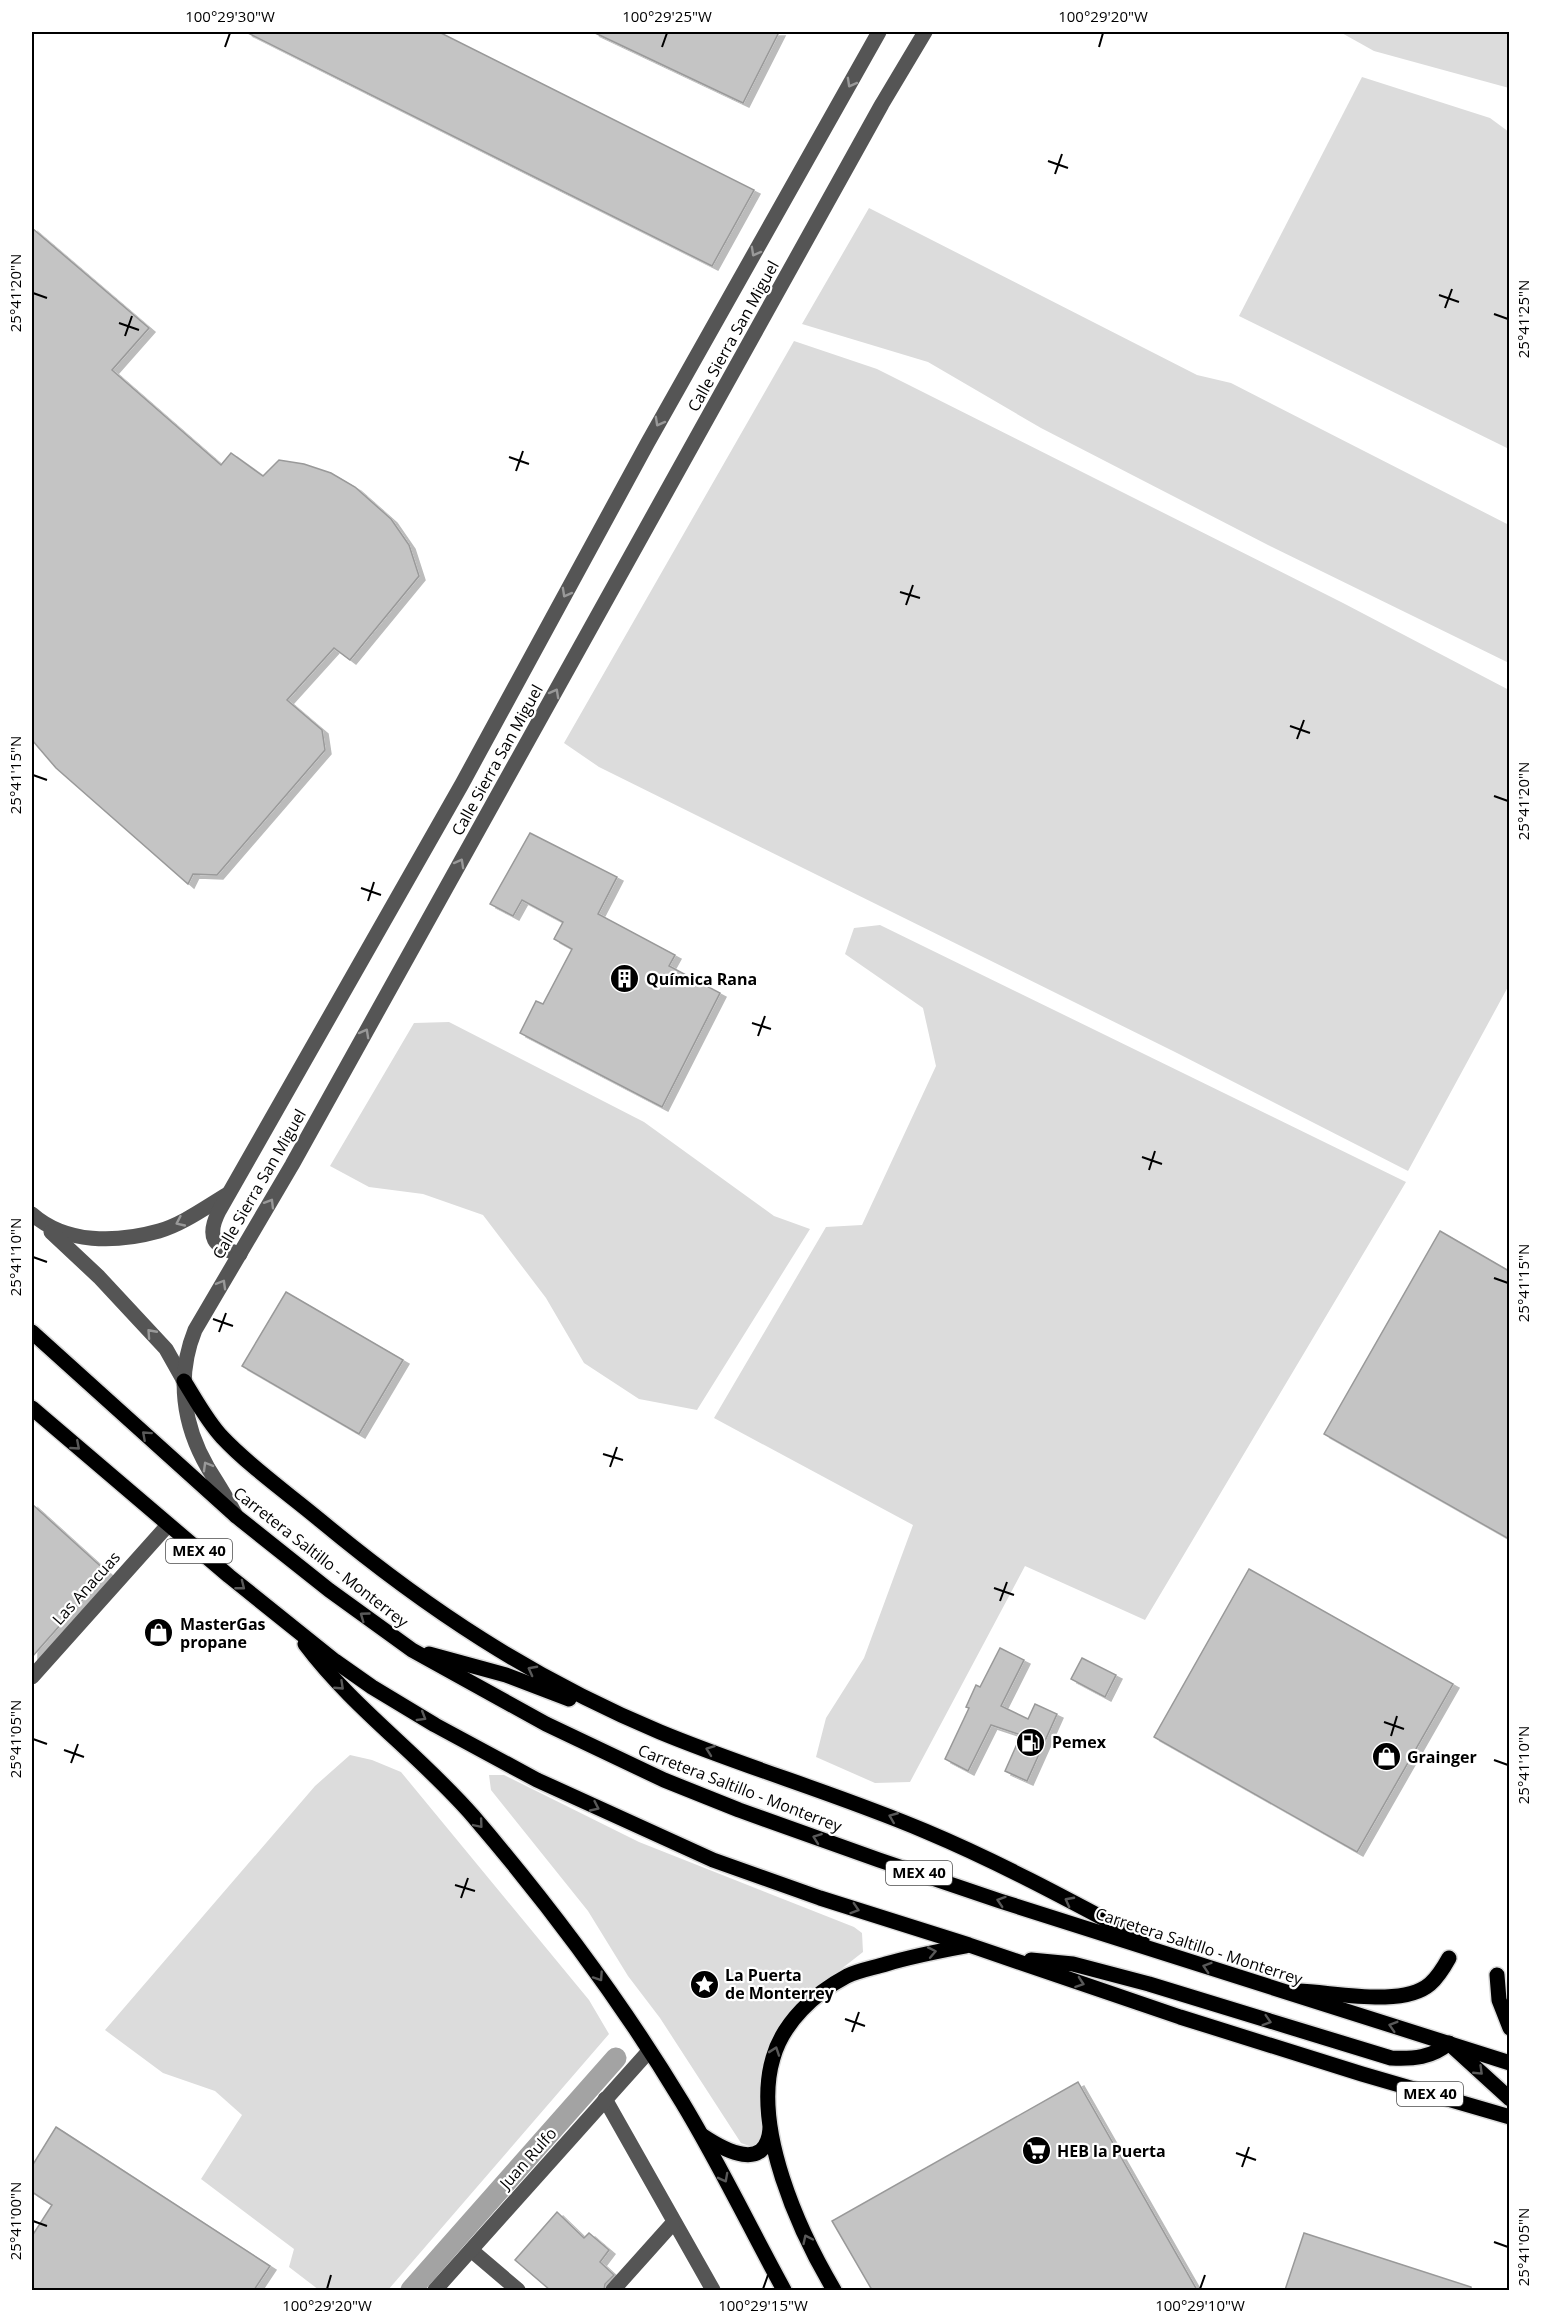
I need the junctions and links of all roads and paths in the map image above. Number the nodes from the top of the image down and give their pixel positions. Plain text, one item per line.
1 (879, 32) edge
2 (924, 32) edge
3 (231, 1193) junction
4 (36, 1218) edge
5 (240, 1254) junction
6 (32, 1332) edge
7 (184, 1381) junction
8 (32, 1408) edge
9 (236, 1516) junction
10 (168, 1525) junction
11 (290, 1625) junction
12 (412, 1650) junction
13 (32, 1677) edge
14 (661, 1732) junction
15 (969, 1945) junction
16 (1177, 1957) junction
17 (1007, 1958) junction
18 (1449, 1958) dead end
19 (1497, 1975) dead end
20 (1279, 1991) junction
21 (1509, 2028) edge
22 (1449, 2043) junction
23 (649, 2051) junction
24 (1509, 2063) edge
25 (605, 2099) junction
26 (1509, 2099) edge
27 (1506, 2117) edge
28 (770, 2120) junction
29 (700, 2134) junction
30 (673, 2223) junction
31 (471, 2250) junction
32 (435, 2290) edge
33 (518, 2290) edge
34 (613, 2290) edge
35 (712, 2290) edge
36 (784, 2290) edge
37 (834, 2290) edge

1 -> 3 street, Calle Sierra San Miguel
5 -> 2 street, Calle Sierra San Miguel
3 -> 4 street
3 - 5 street, Calle Sierra San Miguel
7 -> 4 street
7 -> 5 street, Calle Sierra San Miguel
9 -> 6 main road, Carretera Saltillo - Monterrey / MEX 40
9 -> 7 street, Calle Sierra San Miguel
14 -> 7 main road
8 -> 10 main road, MEX 40
12 -> 9 main road, Carretera Saltillo - Monterrey / MEX 40
10 -> 11 main road, MEX 40
10 - 13 street, Las Anacuas
11 -> 15 main road, MEX 40
11 -> 23 main road
12 - 14 main road
16 -> 12 main road, Carretera Saltillo - Monterrey / MEX 40
16 -> 14 main road
15 - 17 main road, MEX 40
28 -> 15 main road
20 -> 16 main road, Carretera Saltillo - Monterrey / MEX 40
17 -> 22 main road
17 -> 27 main road, MEX 40
18 - 20 main road
19 - 21 main road
22 -> 20 main road, Carretera Saltillo - Monterrey / MEX 40
22 - 24 main road, Carretera Saltillo - Monterrey / MEX 40
22 -> 26 main road
23 - 25 street, Juan Rulfo
23 - 29 main road
25 - 30 street
25 - 31 street, Juan Rulfo
28 - 29 main road
37 -> 28 main road
29 -> 36 main road
30 - 34 street
30 - 35 street
31 - 32 street, Juan Rulfo
31 - 33 street

